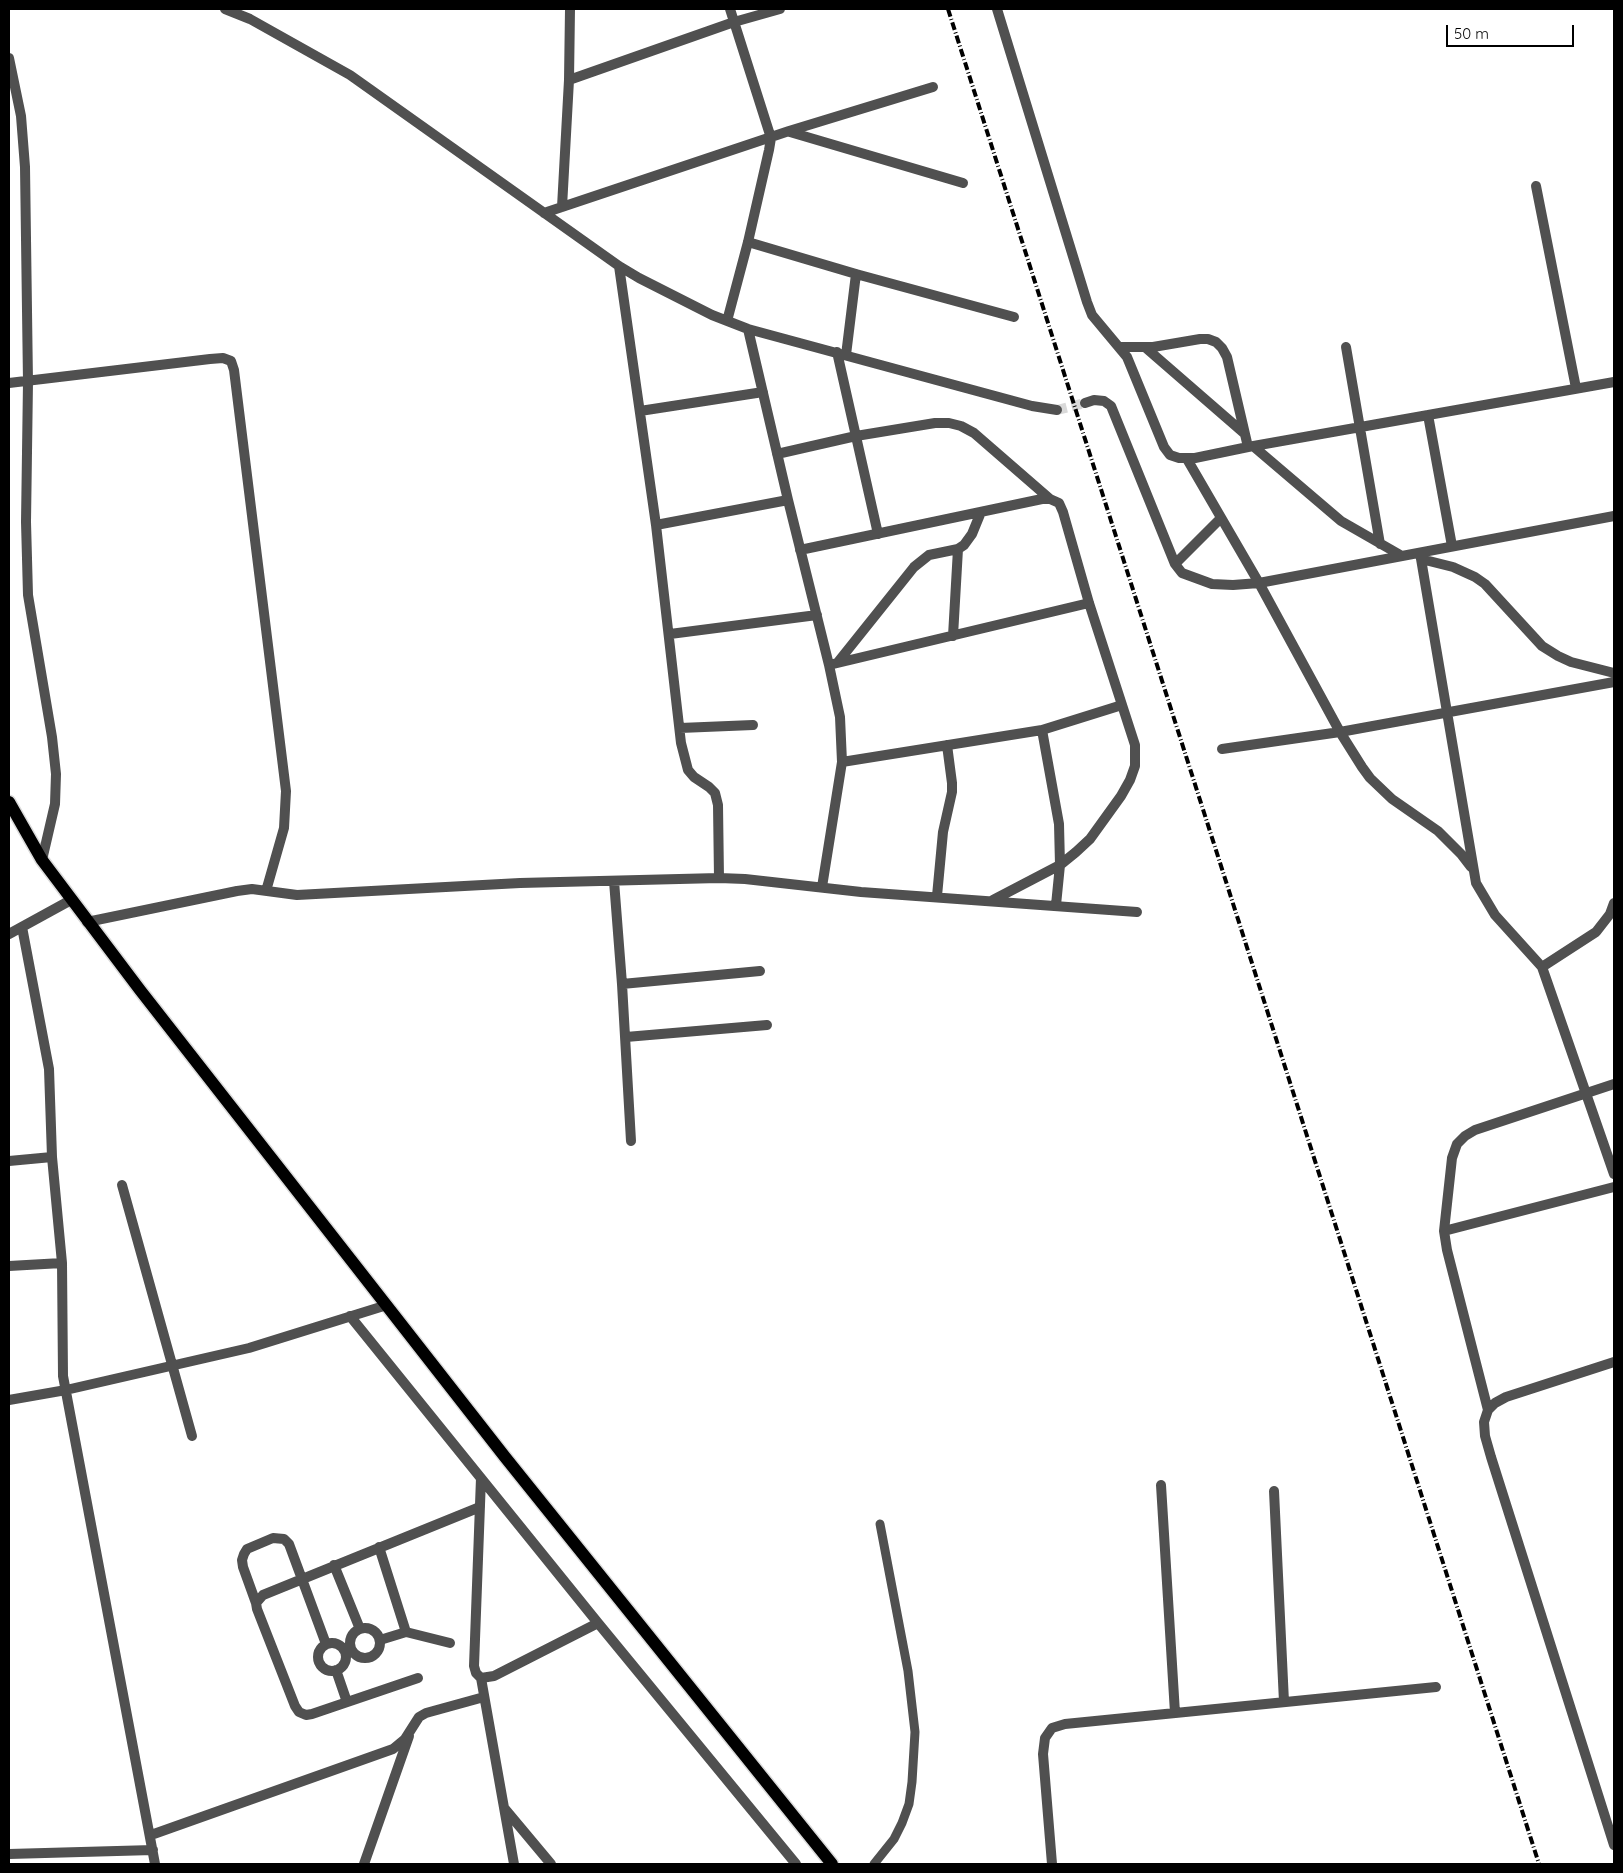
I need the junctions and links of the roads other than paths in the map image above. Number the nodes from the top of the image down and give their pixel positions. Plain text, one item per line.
1 (228, 9) edge
2 (570, 9) edge
3 (730, 9) edge
4 (780, 9) edge
5 (997, 9) edge
6 (734, 22) junction
7 (9, 58) edge
8 (569, 80) junction
9 (933, 88) dead end
10 (790, 131) junction
11 (770, 138) junction
12 (963, 183) dead end
13 (1536, 186) dead end
14 (562, 207) junction
15 (544, 213) junction
16 (748, 242) junction
17 (620, 266) junction
18 (856, 274) junction
19 (1014, 317) dead end
20 (726, 321) junction
21 (748, 329) junction
22 (1120, 347) junction
23 (1346, 347) dead end
24 (1146, 348) junction
25 (841, 353) junction
26 (28, 382) junction
27 (1614, 382) edge
28 (9, 383) edge
29 (1576, 388) junction
30 (763, 392) junction
31 (1085, 403) tunnel mouth
32 (1057, 410) tunnel mouth
33 (640, 411) junction
34 (1428, 415) junction
35 (1359, 427) junction
36 (1244, 434) junction
37 (856, 436) junction
38 (1250, 447) junction
39 (777, 454) junction
40 (1186, 459) junction
41 (1050, 499) junction
42 (788, 500) junction
43 (981, 512) junction
44 (1614, 516) edge
45 (1221, 518) junction
46 (656, 525) junction
47 (878, 534) junction
48 (1380, 544) junction
49 (1452, 546) junction
50 (958, 549) junction
51 (800, 550) junction
52 (1402, 556) junction
53 (1421, 556) junction
54 (1175, 564) junction
55 (1259, 582) junction
56 (1089, 603) junction
57 (817, 615) junction
58 (670, 634) junction
59 (953, 636) junction
60 (834, 664) junction
61 (1614, 673) edge
62 (1614, 682) edge
63 (1122, 705) junction
64 (1448, 712) junction
65 (753, 724) dead end
66 (680, 728) junction
67 (1042, 730) junction
68 (1340, 732) junction
69 (947, 745) junction
70 (1222, 749) dead end
71 (842, 762) junction
72 (9, 802) edge
73 (42, 860) junction
74 (1060, 865) junction
75 (1473, 869) junction
76 (719, 878) junction
77 (614, 881) junction
78 (822, 887) junction
79 (266, 891) junction
80 (937, 896) junction
81 (71, 900) junction
82 (991, 900) junction
83 (1614, 903) edge
84 (1056, 905) junction
85 (1137, 912) dead end
86 (87, 922) junction
87 (22, 927) junction
88 (9, 934) edge
89 (1542, 967) junction
90 (760, 971) dead end
91 (622, 984) junction
92 (767, 1025) dead end
93 (626, 1037) junction
94 (1614, 1084) edge
95 (1586, 1093) junction
96 (631, 1141) dead end
97 (52, 1157) junction
98 (9, 1161) edge
99 (1614, 1174) edge
100 (122, 1185) dead end
101 (1614, 1187) edge
102 (1444, 1231) junction
103 (62, 1263) junction
104 (9, 1266) edge
105 (387, 1305) junction
106 (350, 1316) junction
107 (1614, 1362) edge
108 (173, 1366) junction
109 (66, 1390) junction
110 (9, 1400) edge
111 (1488, 1410) junction
112 (192, 1436) dead end
113 (481, 1478) junction
114 (1161, 1485) dead end
115 (1274, 1491) dead end
116 (480, 1507) junction
117 (880, 1524) dead end
118 (379, 1547) junction
119 (334, 1565) junction
120 (302, 1578) junction
121 (256, 1603) junction
122 (598, 1623) junction
123 (360, 1630) junction
124 (406, 1632) junction
125 (380, 1640) junction
126 (450, 1643) dead end
127 (326, 1644) junction
128 (336, 1670) junction
129 (418, 1678) dead end
130 (481, 1678) junction
131 (1436, 1687) dead end
132 (484, 1697) junction
133 (347, 1702) junction
134 (1284, 1702) junction
135 (1175, 1713) junction
136 (410, 1733) junction
137 (504, 1807) junction
138 (150, 1835) junction
139 (1614, 1845) edge
140 (153, 1850) junction
141 (9, 1854) edge
142 (155, 1864) edge
143 (364, 1864) edge
144 (514, 1864) edge
145 (551, 1864) edge
146 (796, 1864) edge
147 (832, 1864) edge
148 (874, 1864) edge
149 (1052, 1864) edge

1 - 15 street
2 - 8 street
3 - 6 street
4 - 6 street
5 - 22 street
6 - 8 street
6 - 11 street
7 - 26 street
8 - 14 street
9 - 10 street
10 - 11 street
10 - 12 street
11 - 14 street
11 - 16 street
13 - 29 street
14 - 15 street
15 - 17 street
16 - 18 street
16 - 20 street
17 - 20 street
17 - 33 street
18 - 19 street
18 - 25 street
20 - 21 street
21 - 25 street
21 - 30 street
22 - 24 street
22 - 40 street
23 - 35 street
24 - 36 street
24 - 36 street
25 - 32 street
25 - 37 street
26 - 28 street
26 - 73 street
26 - 79 street
27 - 29 street
29 - 34 street
30 - 33 street
30 - 39 street
31 - 54 street
33 - 46 street
34 - 35 street
34 - 49 street
35 - 38 street
35 - 48 street
36 - 38 street
37 - 39 street
37 - 41 street
37 - 47 street
38 - 40 street
38 - 48 street
39 - 42 street
40 - 45 street
41 - 43 street
41 - 56 street
42 - 46 street
42 - 51 street
43 - 47 street
43 - 50 street
44 - 49 street
45 - 54 street
45 - 55 street
46 - 58 street
47 - 51 street
48 - 52 street
49 - 53 street
50 - 59 street
50 - 60 street
51 - 57 street
52 - 53 street
52 - 55 street
53 - 61 street
53 - 64 street
54 - 55 street
55 - 68 street
56 - 59 street
56 - 63 street
57 - 58 street
57 - 60 street
58 - 66 street
59 - 60 street
60 - 71 street
62 - 64 street
63 - 67 street
63 - 74 street
64 - 68 street
64 - 75 street
65 - 66 street
66 - 76 street
67 - 69 street
67 - 74 street
68 - 70 street
68 - 75 street
69 - 71 street
69 - 80 street
71 - 78 street
72 - 73 main road
73 - 81 main road
74 - 82 street
74 - 84 street
75 - 89 street
76 - 77 street
76 - 78 street
77 - 79 street
77 - 91 street
78 - 80 street
79 - 86 street
80 - 82 street
81 - 86 main road
81 - 87 street
82 - 84 street
83 - 89 street
84 - 85 street
86 - 105 main road
87 - 88 street
87 - 97 street
89 - 95 street
90 - 91 street
91 - 93 street
92 - 93 street
93 - 96 street
94 - 95 street
95 - 99 street
95 - 102 street
97 - 98 street
97 - 103 street
100 - 108 street
101 - 102 street
102 - 111 street
103 - 104 street
103 - 109 street
105 - 106 street
105 - 147 main road
106 - 108 street
106 - 113 street
107 - 111 street
108 - 109 street
108 - 112 street
109 - 110 street
109 - 138 street
111 - 139 street
113 - 116 street
113 - 122 street
114 - 135 street
115 - 134 street
116 - 118 street
116 - 130 street
117 - 148 lane
118 - 119 street
118 - 124 street
119 - 120 street
119 - 123 street
120 - 121 street
120 - 121 street
120 - 127 street
121 - 133 street
122 - 130 street
122 - 146 street
123 - 125 street
123 - 125 street
124 - 125 street
124 - 126 street
127 - 128 street
127 - 128 street
128 - 133 street
129 - 133 street
130 - 132 street
131 - 134 street
132 - 136 street
132 - 137 street
134 - 135 street
135 - 149 street
136 - 138 street
136 - 143 street
137 - 144 street
137 - 145 street
138 - 140 street
140 - 141 street
140 - 142 street

